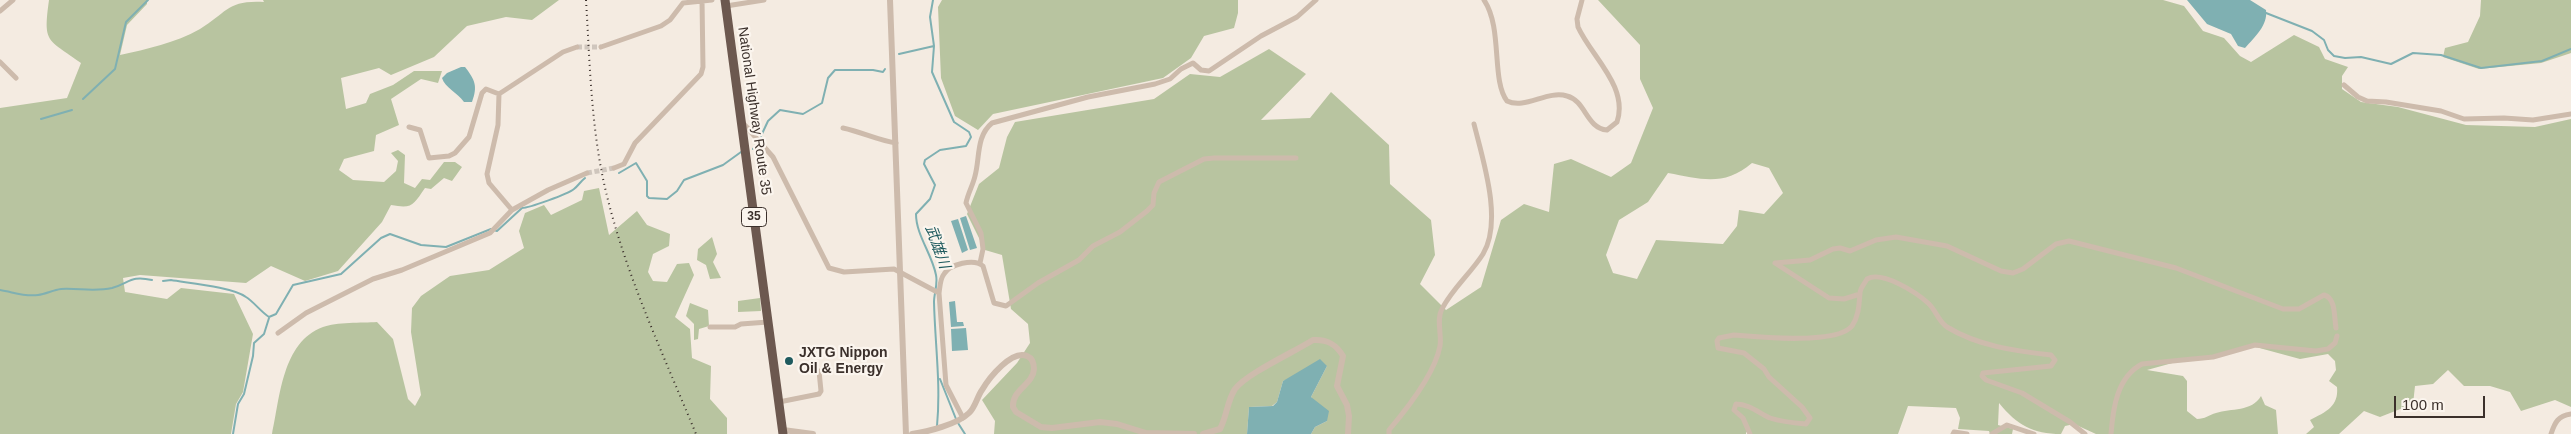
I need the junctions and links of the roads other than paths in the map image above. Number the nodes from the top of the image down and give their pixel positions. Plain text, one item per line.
1 (13, 0) edge
2 (712, 0) edge
3 (764, 0) edge
4 (890, 0) edge
5 (1316, 0) edge
6 (1484, 0) edge
7 (1582, 0) edge
8 (702, 1) edge
9 (725, 3) edge
10 (0, 11) edge
11 (578, 47) tunnel mouth
12 (601, 47) tunnel mouth
13 (0, 62) edge
14 (16, 78) dead end
15 (2344, 85) dead end
16 (499, 94) junction
17 (2571, 114) edge
18 (741, 121) junction
19 (1474, 124) dead end
20 (409, 127) dead end
21 (843, 128) dead end
22 (896, 143) junction
23 (1296, 158) dead end
24 (614, 168) tunnel mouth
25 (587, 173) tunnel mouth
26 (512, 210) junction
27 (980, 263) junction
28 (900, 271) junction
29 (939, 293) junction
30 (1860, 294) junction
31 (768, 322) junction
32 (710, 327) dead end
33 (2336, 328) dead end
34 (278, 332) dead end
35 (2337, 336) dead end
36 (819, 371) dead end
37 (779, 402) junction
38 (2571, 414) edge
39 (959, 419) junction
40 (783, 432) edge
41 (813, 434) edge
42 (906, 434) edge
43 (912, 434) edge
44 (1194, 434) edge
45 (1203, 434) edge
46 (1348, 434) edge
47 (1389, 434) edge
48 (1750, 434) edge
49 (1953, 434) edge
50 (1967, 434) edge
51 (1992, 434) edge
52 (2034, 434) edge
53 (2085, 434) edge
54 (2111, 434) edge
55 (2551, 434) edge

1 - 10 street
2 - 8 street
3 - 9 street
4 - 22 street
5 - 27 street
6 - 7 street
8 - 12 street
8 - 24 street
9 - 18 highway, National Highway Route 35 / 35
11 - 16 street
13 - 14 street
15 - 17 street
16 - 20 street
16 - 26 street
18 - 28 street
18 - 31 highway, National Highway Route 35 / 35
19 - 47 street
21 - 22 street
22 - 28 street
23 - 27 street
25 - 26 street
26 - 34 street
27 - 29 street
28 - 29 street
28 - 42 street
29 - 39 street
30 - 33 street
30 - 48 street
30 - 53 street
31 - 32 street
31 - 37 highway, National Highway Route 35 / 35
35 - 54 street
36 - 37 street
37 - 40 highway, National Highway Route 35 / 35
38 - 55 street
39 - 43 street
39 - 44 street
40 - 41 street
45 - 46 street
49 - 50 street
51 - 52 street

